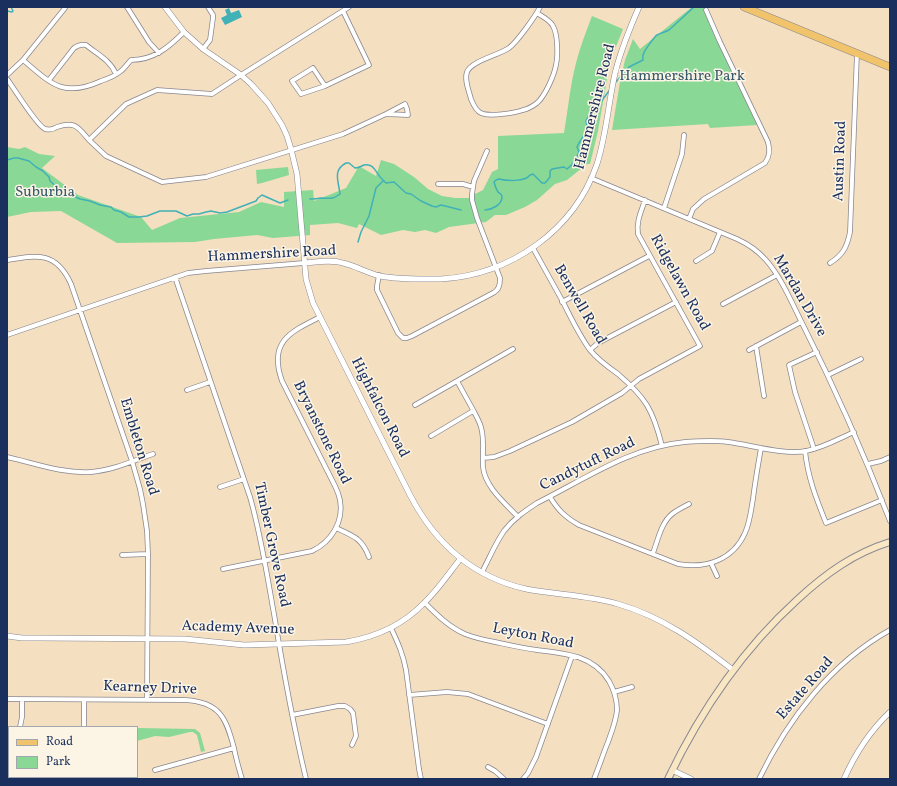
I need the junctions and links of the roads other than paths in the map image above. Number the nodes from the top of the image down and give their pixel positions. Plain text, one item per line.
1 (127, 7) edge
2 (165, 7) edge
3 (208, 7) edge
4 (349, 7) edge
5 (540, 7) edge
6 (639, 7) edge
7 (744, 7) edge
8 (65, 8) dead end
9 (706, 10) dead end
10 (343, 11) junction
11 (537, 13) junction
12 (184, 32) junction
13 (203, 49) junction
14 (159, 53) junction
15 (857, 53) junction
16 (23, 60) junction
17 (890, 67) edge
18 (116, 74) junction
19 (241, 74) junction
20 (7, 75) edge
21 (7, 79) edge
22 (49, 80) junction
23 (325, 86) junction
24 (386, 114) junction
25 (684, 135) dead end
26 (89, 140) junction
27 (292, 149) junction
28 (487, 151) dead end
29 (591, 178) junction
30 (438, 184) dead end
31 (473, 187) junction
32 (645, 200) junction
33 (664, 208) junction
34 (689, 218) junction
35 (720, 232) junction
36 (533, 248) junction
37 (650, 256) junction
38 (7, 260) edge
39 (696, 261) dead end
40 (304, 262) junction
41 (830, 263) dead end
42 (496, 268) junction
43 (379, 275) junction
44 (776, 275) junction
45 (175, 277) junction
46 (562, 302) junction
47 (676, 302) junction
48 (723, 304) dead end
49 (80, 310) junction
50 (320, 317) junction
51 (801, 322) junction
52 (7, 335) edge
53 (756, 346) junction
54 (513, 349) dead end
55 (590, 350) junction
56 (749, 350) dead end
57 (817, 352) junction
58 (861, 359) dead end
59 (828, 375) junction
60 (457, 381) junction
61 (210, 382) junction
62 (631, 385) junction
63 (187, 390) dead end
64 (764, 396) dead end
65 (415, 405) dead end
66 (473, 411) junction
67 (854, 432) junction
68 (431, 436) dead end
69 (662, 446) junction
70 (761, 448) junction
71 (814, 449) junction
72 (805, 451) junction
73 (153, 454) dead end
74 (7, 457) edge
75 (890, 457) edge
76 (483, 458) junction
77 (132, 462) junction
78 (868, 464) junction
79 (244, 479) junction
80 (220, 487) dead end
81 (550, 497) junction
82 (882, 500) junction
83 (689, 504) dead end
84 (518, 517) junction
85 (890, 521) edge
86 (336, 528) junction
87 (890, 542) edge
88 (653, 553) junction
89 (122, 554) dead end
90 (148, 554) junction
91 (369, 557) dead end
92 (461, 558) junction
93 (264, 561) junction
94 (711, 563) junction
95 (223, 569) dead end
96 (482, 572) junction
97 (717, 576) dead end
98 (425, 603) junction
99 (390, 628) junction
100 (890, 630) edge
101 (7, 636) edge
102 (147, 639) junction
103 (279, 644) junction
104 (572, 656) junction
105 (733, 670) junction
106 (632, 687) dead end
107 (614, 692) junction
108 (409, 696) junction
109 (7, 699) edge
110 (22, 700) junction
111 (84, 700) junction
112 (147, 700) junction
113 (890, 712) edge
114 (292, 715) junction
115 (548, 724) junction
116 (20, 726) edge
117 (84, 726) edge
118 (352, 745) dead end
119 (234, 748) junction
120 (488, 767) dead end
121 (155, 770) dead end
122 (672, 770) junction
123 (242, 779) edge
124 (306, 779) edge
125 (421, 779) edge
126 (504, 779) edge
127 (523, 779) edge
128 (594, 779) edge
129 (668, 779) edge
130 (691, 779) edge
131 (759, 779) edge
132 (844, 779) edge

1 - 14 street
2 - 12 street, Highfalcon Road
3 - 13 street
4 - 10 street
5 - 11 street
6 - 29 street, Hammershire Road
7 - 15 main road
8 - 16 street
9 - 34 street
10 - 19 street
10 - 23 street
11 - 11 street
12 - 13 street, Highfalcon Road
12 - 14 street
13 - 19 street, Highfalcon Road
14 - 18 street
15 - 17 main road
15 - 41 street, Austin Road
16 - 20 street
16 - 22 street
18 - 22 street
18 - 22 street
19 - 26 street
19 - 27 street, Highfalcon Road
21 - 26 street
23 - 23 street
24 - 24 street
24 - 27 street
25 - 33 street
26 - 27 street
27 - 40 street, Highfalcon Road
28 - 31 street
29 - 32 street, Mardan Drive
29 - 36 street, Hammershire Road
30 - 31 street
31 - 42 street
32 - 33 street, Mardan Drive
32 - 37 street, Ridgelawn Road
33 - 34 street, Mardan Drive
34 - 35 street, Mardan Drive
35 - 39 street
35 - 44 street, Mardan Drive
36 - 42 street, Hammershire Road
36 - 46 street, Benwell Road
37 - 46 street
37 - 47 street, Ridgelawn Road
38 - 49 street, Embleton Road
40 - 43 street, Hammershire Road
40 - 45 street, Hammershire Road
40 - 50 street, Highfalcon Road
42 - 43 street, Hammershire Road
42 - 43 street
44 - 48 street
44 - 51 street, Mardan Drive
45 - 49 street, Hammershire Road
45 - 61 street, Timber Grove Road
46 - 55 street, Benwell Road
47 - 55 street
47 - 62 street, Ridgelawn Road
49 - 52 street, Hammershire Road
49 - 77 street, Embleton Road
50 - 86 street, Bryanstone Road
50 - 92 street, Highfalcon Road
51 - 53 street
51 - 57 street, Mardan Drive
53 - 56 street
53 - 64 street
54 - 60 street
55 - 62 street, Benwell Road
57 - 59 street, Mardan Drive
57 - 71 street
58 - 59 street
59 - 67 street, Mardan Drive
60 - 65 street
60 - 66 street
61 - 63 street
61 - 79 street, Timber Grove Road
62 - 69 street, Benwell Road
62 - 76 street
66 - 68 street
66 - 76 street
67 - 71 street, Candytuft Road
67 - 78 street, Mardan Drive
69 - 70 street, Candytuft Road
69 - 81 street, Candytuft Road
70 - 72 street, Candytuft Road
70 - 94 street
71 - 72 street, Candytuft Road
72 - 82 street
73 - 77 street
74 - 77 street
75 - 78 street
76 - 84 street
77 - 90 street, Embleton Road
78 - 82 street, Mardan Drive
79 - 80 street
79 - 93 street, Timber Grove Road
81 - 84 street, Candytuft Road
81 - 88 street
82 - 85 street, Mardan Drive
83 - 88 street
84 - 96 street, Candytuft Road
86 - 91 street
86 - 93 street, Bryanstone Road
87 - 105 main road
88 - 94 street
89 - 90 street
90 - 102 street, Embleton Road
92 - 96 street, Highfalcon Road
92 - 98 street, Academy Avenue
93 - 95 street, Bryanstone Road
93 - 103 street, Timber Grove Road
94 - 97 street
96 - 105 street, Highfalcon Road
98 - 99 street, Academy Avenue
98 - 104 street, Leyton Road
99 - 103 street, Academy Avenue
99 - 108 street
100 - 131 street, Estate Road
101 - 102 street, Academy Avenue
102 - 103 street, Academy Avenue
102 - 112 street, Embleton Road
103 - 114 street, Timber Grove Road
104 - 107 street, Leyton Road
104 - 115 street
105 - 122 main road
106 - 107 street
107 - 128 street, Leyton Road
108 - 115 street
108 - 125 street
109 - 110 street, Kearney Drive
110 - 111 street, Kearney Drive
110 - 116 street
111 - 112 street, Kearney Drive
111 - 117 street
112 - 119 street, Kearney Drive
113 - 132 street
114 - 118 street
114 - 124 street, Timber Grove Road
115 - 127 street
119 - 121 street
119 - 123 street, Kearney Drive
120 - 126 street
122 - 129 main road
122 - 130 street

